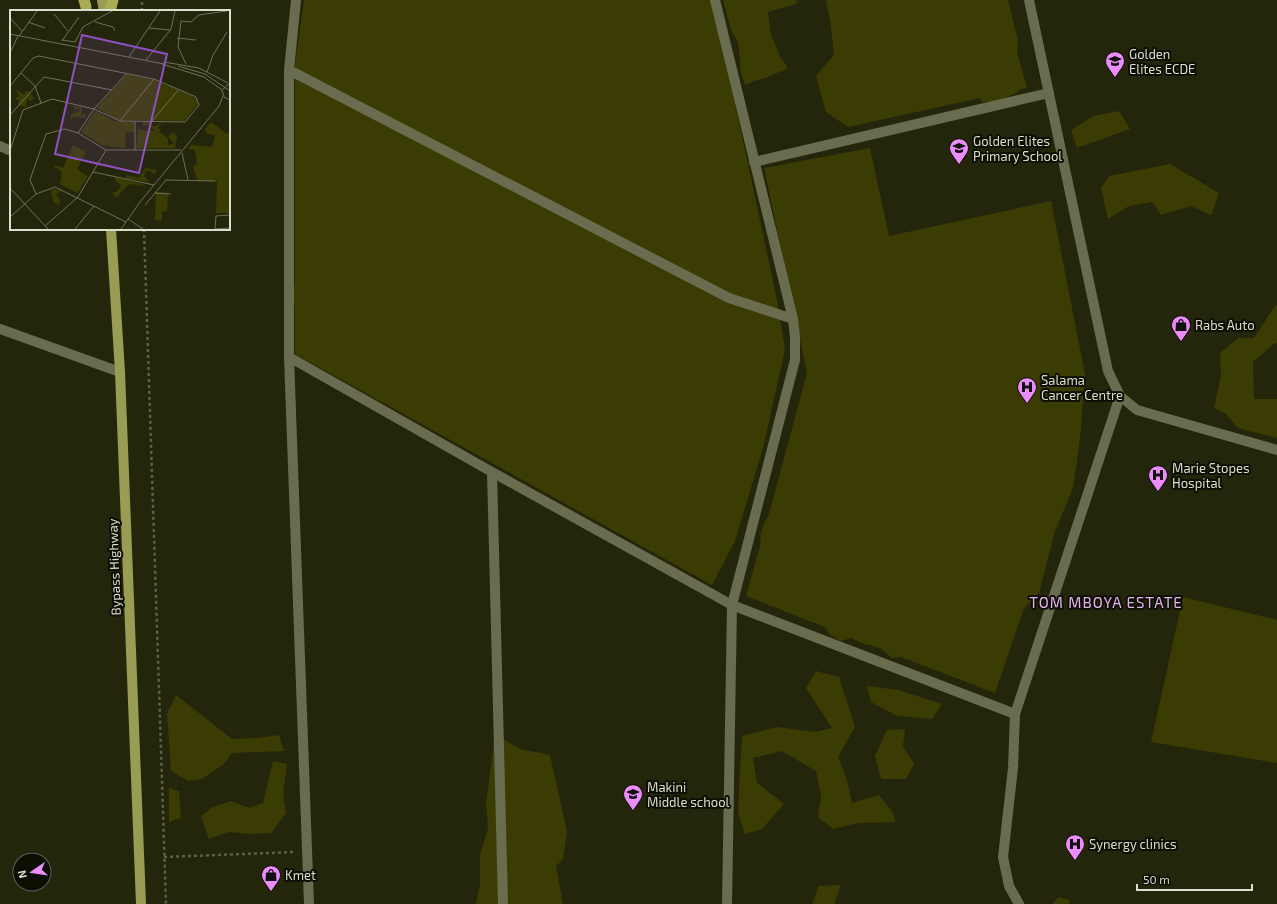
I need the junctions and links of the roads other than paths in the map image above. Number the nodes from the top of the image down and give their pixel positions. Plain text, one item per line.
1 (102, 0) edge
2 (113, 0) edge
3 (296, 0) edge
4 (715, 0) edge
5 (1029, 0) edge
6 (104, 10) edge
7 (110, 10) edge
8 (289, 70) junction
9 (1049, 94) junction
10 (0, 146) edge
11 (10, 151) edge
12 (754, 162) junction
13 (111, 230) edge
14 (792, 319) junction
15 (0, 329) edge
16 (288, 357) junction
17 (120, 372) junction
18 (1120, 396) junction
19 (1277, 450) edge
20 (492, 472) junction
21 (732, 605) junction
22 (1015, 714) junction
23 (141, 904) edge
24 (309, 904) edge
25 (503, 904) edge
26 (728, 904) edge
27 (1019, 904) edge

1 - 6 main road
2 - 7 highway
3 - 8 street
4 - 12 street
5 - 9 street
8 - 14 street
8 - 16 street
9 - 12 street
9 - 18 street
10 - 11 street
12 - 14 street
13 - 17 main road, Bypass Highway
14 - 21 street
15 - 17 street
16 - 20 street
16 - 24 street
17 - 23 main road, Bypass Highway
18 - 19 street
18 - 22 street
20 - 21 street
20 - 25 street
21 - 22 street
21 - 26 street
22 - 27 street

